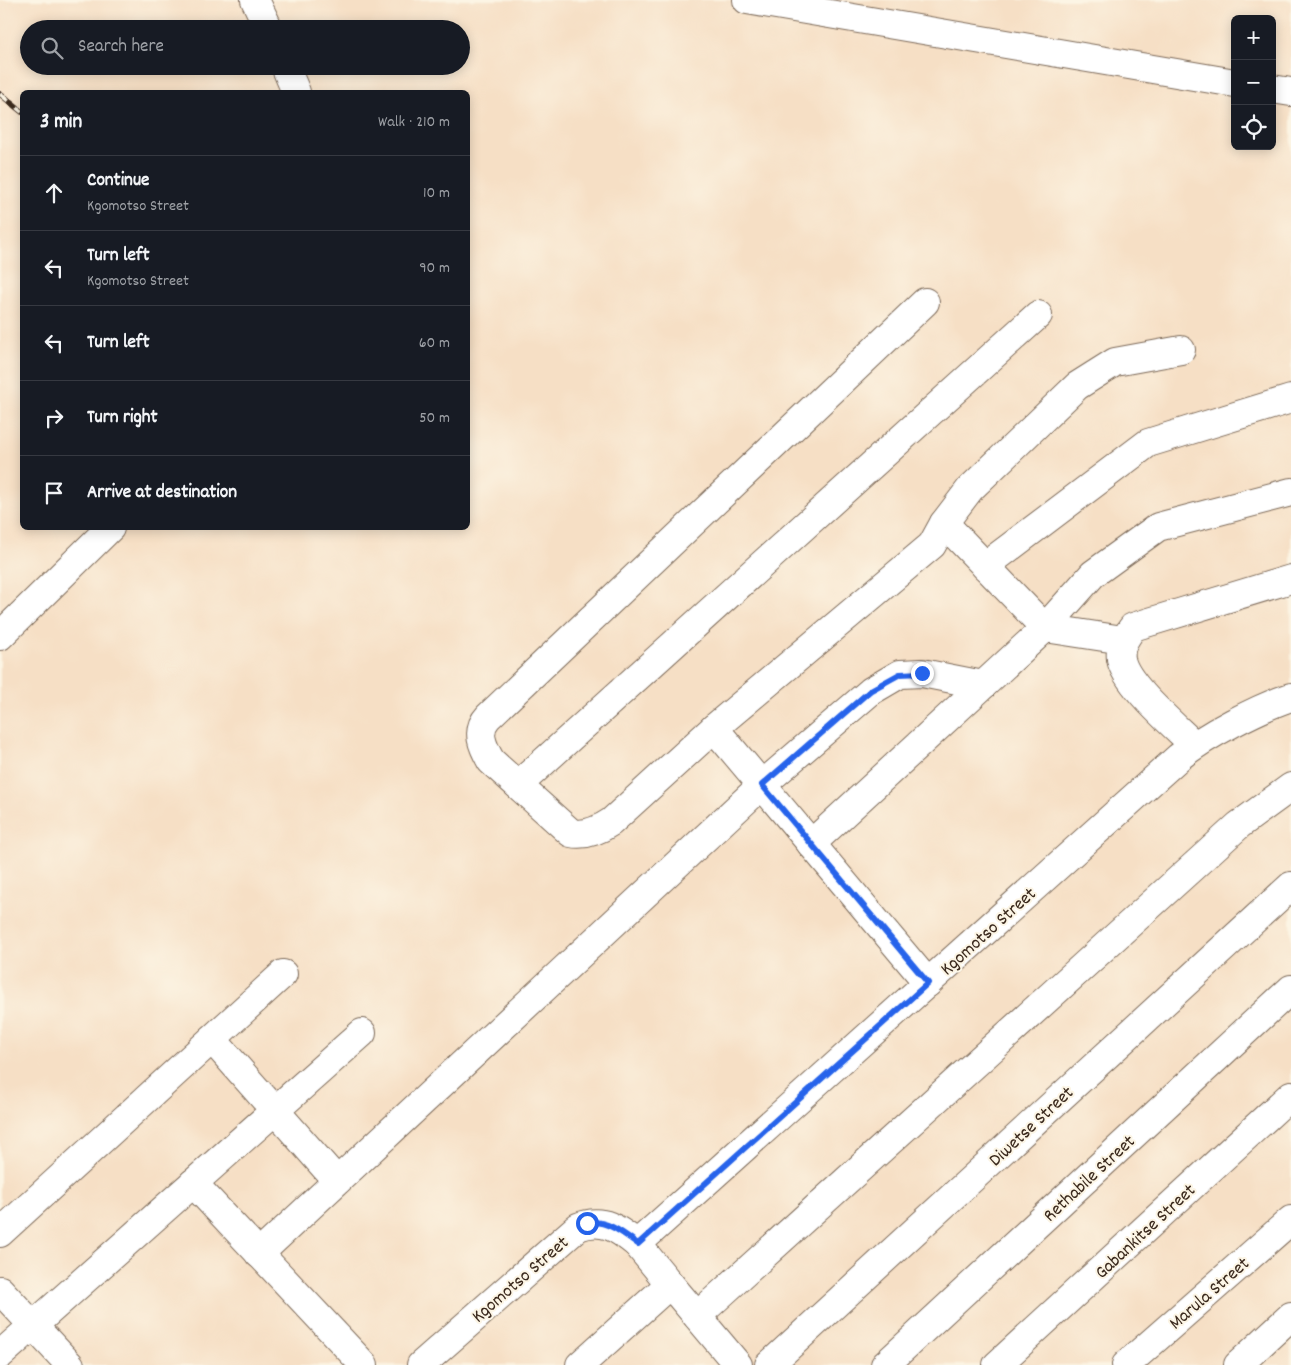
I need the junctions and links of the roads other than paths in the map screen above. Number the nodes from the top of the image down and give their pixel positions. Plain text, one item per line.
1 (255, 0) edge
2 (747, 0) edge
3 (265, 20) edge
4 (289, 75) edge
5 (1231, 82) edge
6 (295, 90) edge
7 (1276, 90) edge
8 (1291, 92) edge
9 (925, 302) dead end
10 (1038, 315) dead end
11 (1182, 350) dead end
12 (1291, 399) edge
13 (1291, 492) edge
14 (944, 523) junction
15 (108, 530) edge
16 (985, 566) junction
17 (1291, 579) edge
18 (1045, 628) junction
19 (0, 636) edge
20 (1123, 640) junction
21 (983, 685) junction
22 (1291, 697) edge
23 (714, 728) junction
24 (1194, 745) junction
25 (518, 785) junction
26 (762, 785) junction
27 (1291, 787) edge
28 (811, 844) junction
29 (1291, 886) edge
30 (283, 974) dead end
31 (928, 983) junction
32 (1291, 989) edge
33 (362, 1033) dead end
34 (212, 1039) junction
35 (1291, 1095) edge
36 (276, 1110) junction
37 (338, 1181) junction
38 (193, 1183) junction
39 (1291, 1220) edge
40 (0, 1233) edge
41 (638, 1244) junction
42 (259, 1254) junction
43 (670, 1284) junction
44 (0, 1290) edge
45 (697, 1316) junction
46 (1291, 1316) edge
47 (32, 1325) junction
48 (0, 1355) edge
49 (70, 1365) edge
50 (364, 1365) edge
51 (421, 1365) edge
52 (580, 1365) edge
53 (738, 1365) edge
54 (769, 1365) edge
55 (885, 1365) edge
56 (997, 1365) edge
57 (1126, 1365) edge
58 (1238, 1365) edge

1 - 3 street
2 - 5 street
4 - 6 street
7 - 8 street
9 - 25 street
10 - 25 street
11 - 14 street
12 - 16 street
13 - 18 street
14 - 16 street
14 - 23 street
15 - 19 street
16 - 18 street
17 - 20 street
18 - 20 street
18 - 21 street
20 - 24 street
21 - 26 street
21 - 28 street
22 - 24 street, Kgomotso Street
23 - 25 street
23 - 26 street
24 - 31 street, Kgomotso Street
26 - 28 street
26 - 37 street
27 - 45 street
28 - 31 street
29 - 54 street, Diwetse Street
30 - 34 street
31 - 41 street, Kgomotso Street
32 - 55 street, Rethabile Street
33 - 36 street
34 - 36 street
34 - 40 street
35 - 56 street, Gabankitse Street
36 - 37 street
36 - 38 street
37 - 42 street
38 - 42 street
38 - 47 street
39 - 57 street, Marula Street
41 - 43 street
41 - 51 street, Kgomotso Street
42 - 50 street
43 - 45 street
43 - 52 street
44 - 47 street
45 - 53 street
46 - 58 street
47 - 48 street
47 - 49 street

